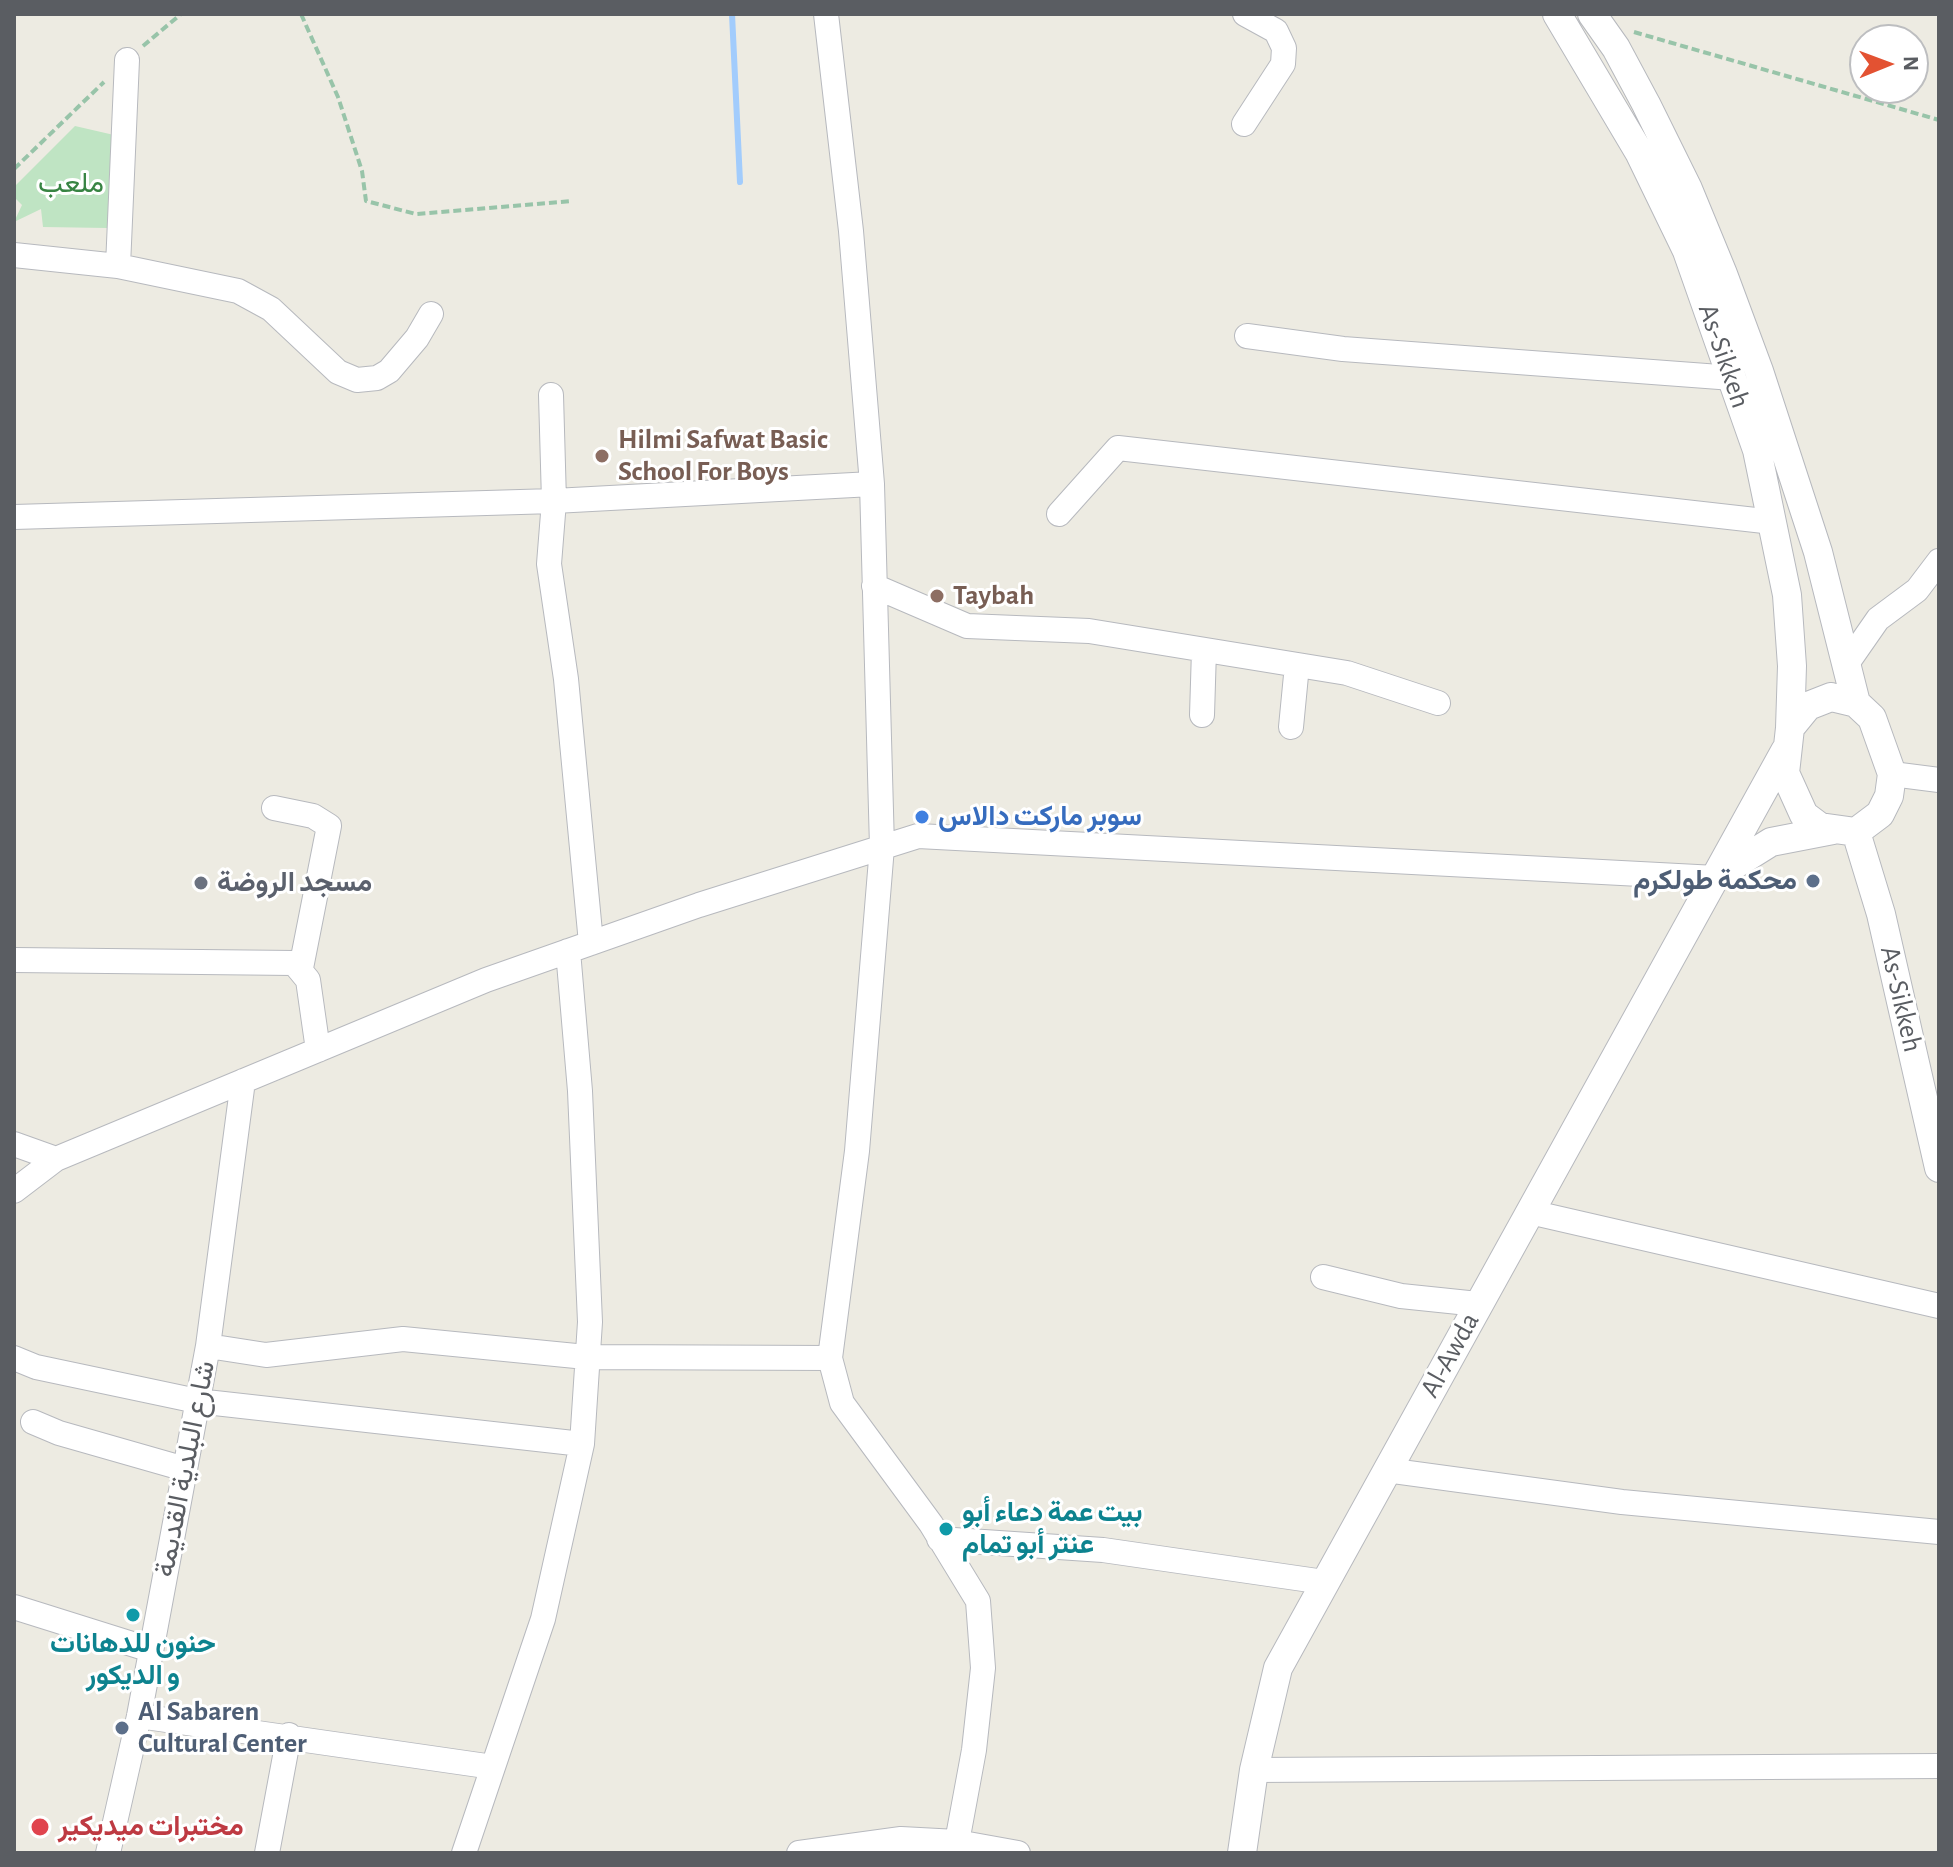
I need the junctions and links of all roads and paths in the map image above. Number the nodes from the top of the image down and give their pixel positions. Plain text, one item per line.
1 (181, 14) edge
2 (301, 14) edge
3 (826, 14) edge
4 (1245, 14) edge
5 (1557, 14) edge
6 (1595, 17) edge
7 (127, 60) junction
8 (1939, 120) edge
9 (1244, 124) dead end
10 (14, 169) edge
11 (572, 201) dead end
12 (14, 255) edge
13 (118, 266) junction
14 (431, 314) dead end
15 (1247, 336) dead end
16 (1733, 378) junction
17 (551, 395) dead end
18 (872, 484) junction
19 (554, 501) junction
20 (1059, 514) dead end
21 (14, 517) edge
22 (1773, 522) junction
23 (1939, 561) edge
24 (874, 586) junction
25 (1204, 650) junction
26 (1297, 665) junction
27 (1846, 665) junction
28 (1438, 703) dead end
29 (1856, 703) junction
30 (1202, 715) dead end
31 (1291, 727) dead end
32 (1787, 740) junction
33 (1892, 774) junction
34 (1939, 780) edge
35 (274, 808) dead end
36 (1845, 831) junction
37 (882, 847) junction
38 (1716, 878) junction
39 (591, 943) junction
40 (568, 951) junction
41 (14, 960) edge
42 (301, 968) junction
43 (318, 1050) junction
44 (243, 1081) junction
45 (14, 1144) edge
46 (56, 1159) junction
47 (1939, 1168) edge
48 (14, 1191) edge
49 (1530, 1212) junction
50 (1323, 1277) dead end
51 (1478, 1304) junction
52 (1939, 1306) edge
53 (208, 1346) junction
54 (586, 1357) junction
55 (14, 1358) edge
56 (830, 1358) junction
57 (197, 1401) junction
58 (33, 1422) dead end
59 (582, 1444) junction
60 (185, 1469) junction
61 (1386, 1470) junction
62 (1939, 1532) edge
63 (939, 1539) junction
64 (1324, 1582) junction
65 (14, 1607) edge
66 (151, 1650) junction
67 (139, 1716) junction
68 (289, 1735) junction
69 (1939, 1766) edge
70 (493, 1767) junction
71 (1254, 1770) junction
72 (957, 1842) junction
73 (918, 1846) edge
74 (108, 1853) edge
75 (267, 1853) edge
76 (464, 1853) edge
77 (799, 1853) edge
78 (1018, 1853) edge
79 (1242, 1853) edge

1 - 7 path
2 - 11 path
3 - 18 street
4 - 9 street
5 - 16 street, As-Sikkeh
6 - 8 path
6 - 27 street, As-Sikkeh
7 - 10 path
7 - 13 street
12 - 13 street
13 - 14 street
15 - 16 street
16 - 22 street, As-Sikkeh
17 - 19 street
18 - 19 street
18 - 24 street
19 - 21 street
19 - 39 street
20 - 22 street
22 - 32 street, As-Sikkeh
23 - 27 street
24 - 25 street
24 - 37 street
25 - 26 street
25 - 30 street
26 - 28 street
26 - 31 street
27 - 29 street, As-Sikkeh
29 - 32 street
29 - 33 street
32 - 36 street
32 - 38 street, Al-Awda
33 - 34 street
33 - 36 street
35 - 42 street
36 - 38 street
36 - 47 street, As-Sikkeh
37 - 38 street
37 - 39 street
37 - 56 street
38 - 49 street, Al-Awda
39 - 40 street
40 - 43 street
40 - 54 street
41 - 42 street
42 - 43 street
43 - 44 street
44 - 46 street
44 - 53 street, شارع البلدية القديمة
45 - 46 street
46 - 48 street
49 - 51 street, Al-Awda
49 - 52 street
50 - 51 street
51 - 61 street, Al-Awda
53 - 54 street
53 - 57 street, شارع البلدية القديمة
54 - 56 street
54 - 59 street
55 - 57 street
56 - 63 street
57 - 59 street
57 - 60 street, شارع البلدية القديمة
58 - 60 street
59 - 70 street
60 - 66 street, شارع البلدية القديمة
61 - 62 street
61 - 64 street, Al-Awda
63 - 64 street
63 - 72 street
64 - 71 street, Al-Awda
65 - 66 street
66 - 67 street, شارع البلدية القديمة
67 - 68 street
67 - 74 street, شارع البلدية القديمة
68 - 70 street
68 - 75 street
69 - 71 street
70 - 76 street
71 - 79 street, Al-Awda
72 - 73 street
72 - 78 street
73 - 77 street

